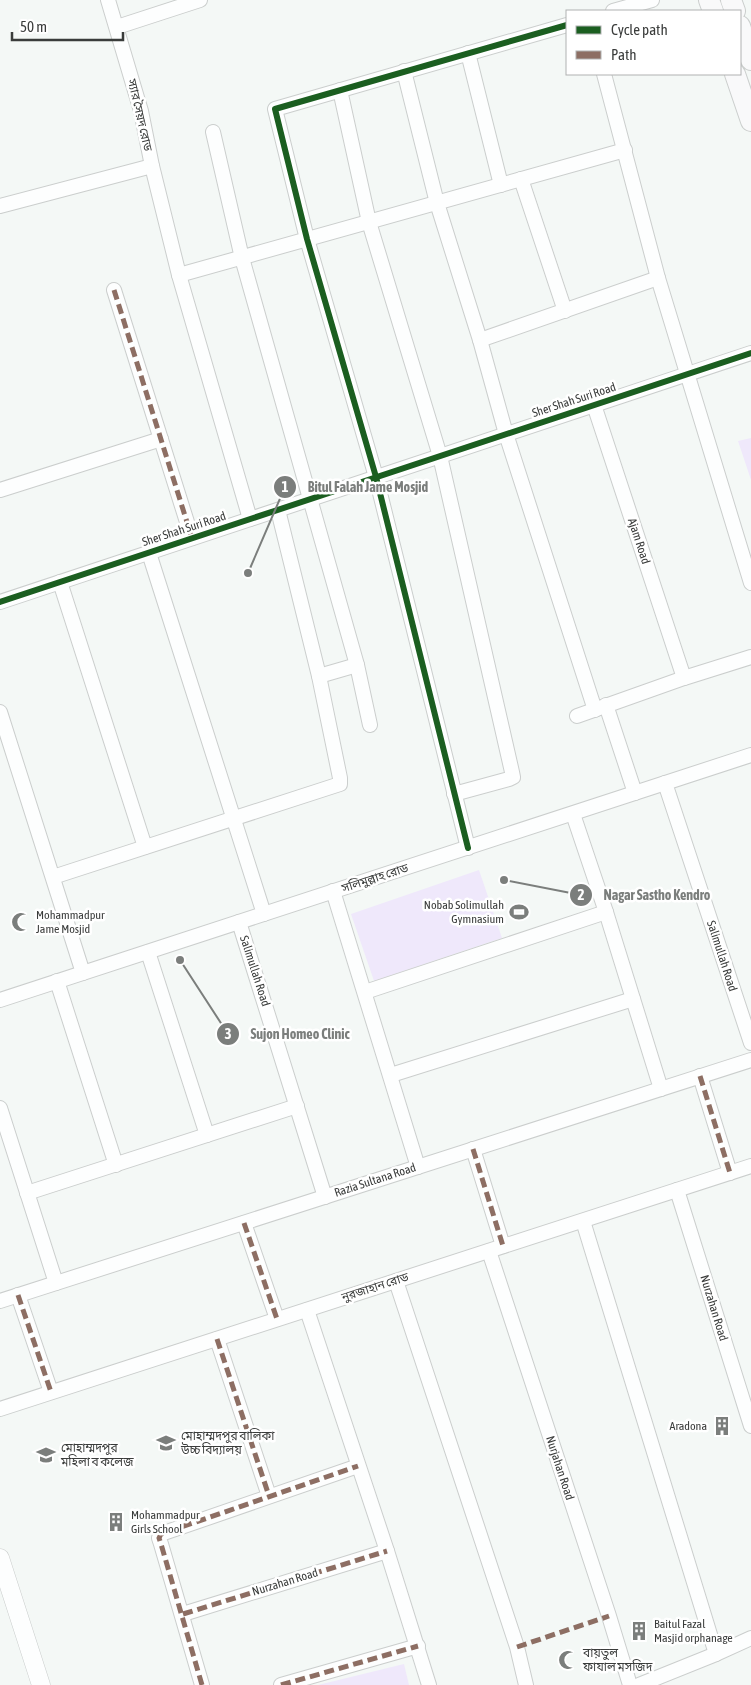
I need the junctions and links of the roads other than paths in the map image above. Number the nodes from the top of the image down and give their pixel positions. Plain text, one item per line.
1 (108, 0) edge
2 (200, 0) edge
3 (652, 0) edge
4 (617, 10) edge
5 (566, 24) edge
6 (117, 27) junction
7 (741, 29) edge
8 (468, 53) junction
9 (751, 60) edge
10 (404, 72) junction
11 (604, 75) edge
12 (735, 75) edge
13 (340, 90) junction
14 (751, 120) edge
15 (213, 132) dead end
16 (625, 150) junction
17 (152, 166) junction
18 (521, 179) junction
19 (501, 185) junction
20 (438, 203) junction
21 (0, 206) edge
22 (368, 222) junction
23 (307, 239) junction
24 (242, 258) junction
25 (178, 276) junction
26 (658, 278) junction
27 (114, 290) dead end
28 (565, 311) junction
29 (480, 340) junction
30 (751, 353) edge
31 (686, 374) junction
32 (594, 405) junction
33 (506, 434) junction
34 (161, 439) junction
35 (440, 456) junction
36 (376, 477) junction
37 (0, 490) edge
38 (312, 499) junction
39 (278, 510) junction
40 (250, 519) junction
41 (192, 538) junction
42 (149, 553) junction
43 (60, 582) junction
44 (751, 583) edge
45 (0, 602) edge
46 (751, 658) edge
47 (357, 665) junction
48 (319, 676) junction
49 (684, 678) junction
50 (601, 708) junction
51 (0, 712) edge
52 (576, 716) dead end
53 (370, 725) dead end
54 (751, 756) edge
55 (665, 783) junction
56 (635, 793) junction
57 (454, 794) junction
58 (573, 814) junction
59 (234, 818) junction
60 (145, 847) junction
61 (468, 848) junction
62 (53, 877) junction
63 (334, 891) junction
64 (606, 912) junction
65 (264, 914) junction
66 (239, 922) junction
67 (148, 952) junction
68 (83, 973) junction
69 (57, 981) junction
70 (365, 992) junction
71 (633, 999) junction
72 (0, 1000) edge
73 (751, 1042) edge
74 (751, 1060) edge
75 (391, 1075) junction
76 (700, 1076) junction
77 (661, 1088) junction
78 (297, 1106) junction
79 (0, 1108) edge
80 (207, 1135) junction
81 (473, 1149) junction
82 (116, 1165) junction
83 (751, 1166) edge
84 (418, 1167) junction
85 (730, 1173) junction
86 (677, 1190) junction
87 (27, 1193) junction
88 (324, 1197) junction
89 (583, 1221) junction
90 (244, 1223) junction
91 (503, 1246) junction
92 (489, 1251) junction
93 (396, 1281) junction
94 (56, 1283) junction
95 (18, 1295) junction
96 (0, 1301) edge
97 (307, 1310) junction
98 (277, 1319) junction
99 (217, 1339) junction
100 (51, 1392) junction
101 (0, 1409) edge
102 (751, 1426) edge
103 (358, 1466) junction
104 (269, 1496) junction
105 (387, 1551) junction
106 (0, 1558) edge
107 (182, 1614) junction
108 (751, 1638) edge
109 (418, 1646) junction
110 (716, 1654) junction
111 (41, 1685) edge
112 (202, 1685) edge
113 (281, 1685) edge
114 (429, 1685) edge
115 (526, 1685) edge
116 (630, 1685) edge
117 (639, 1685) edge

1 - 6 street, স্যার সৈয়দ রোড
2 - 6 street
3 - 4 street
5 - 8 street
6 - 17 street, স্যার সৈয়দ রোড
7 - 9 main road
8 - 10 street
8 - 19 street
10 - 13 street
10 - 20 street
11 - 16 street
12 - 14 main road
13 - 22 street
13 - 23 street
15 - 24 street
16 - 18 street
16 - 26 street
17 - 21 street, স্যার সৈয়দ রোড
17 - 25 street
18 - 19 street
18 - 28 street
19 - 20 street
20 - 22 street
20 - 29 street
22 - 23 street
22 - 35 street
23 - 24 street
23 - 36 street
24 - 25 street
24 - 38 street
25 - 40 street
26 - 28 street
26 - 31 street
27 - 34 street, Sher Shah Suri Road
28 - 29 street
29 - 33 street
30 - 31 street, Sher Shah Suri Road
31 - 32 street, Sher Shah Suri Road
31 - 44 street
32 - 33 street, Sher Shah Suri Road
32 - 49 street, Ajam Road
33 - 35 street, Sher Shah Suri Road
33 - 50 street
34 - 37 street
34 - 41 street, Sher Shah Suri Road
35 - 36 street, Sher Shah Suri Road
35 - 57 street
36 - 38 street, Sher Shah Suri Road
36 - 57 street
38 - 39 street, Sher Shah Suri Road
38 - 47 street
39 - 40 street, Sher Shah Suri Road
39 - 48 street
40 - 41 street, Sher Shah Suri Road
41 - 42 street, Sher Shah Suri Road
42 - 43 street, Sher Shah Suri Road
42 - 59 street, Sher Shah Suri Road
43 - 45 street, Sher Shah Suri Road
43 - 60 street
46 - 49 street
47 - 48 street
47 - 53 street
48 - 59 street
49 - 50 street
50 - 52 street
50 - 56 street
51 - 62 street
54 - 55 street, সলিমুল্লাহ রোড
55 - 56 street, সলিমুল্লাহ রোড
55 - 73 street, Salimullah Road
56 - 58 street, সলিমুল্লাহ রোড
57 - 61 street
58 - 61 street, সলিমুল্লাহ রোড
58 - 64 street
59 - 60 street
59 - 65 street, Sher Shah Suri Road
60 - 62 street
61 - 63 street, সলিমুল্লাহ রোড
62 - 68 street
63 - 65 street, সলিমুল্লাহ রোড
63 - 70 street
64 - 70 street
64 - 71 street
65 - 66 street, সলিমুল্লাহ রোড
66 - 67 street, সলিমুল্লাহ রোড
66 - 78 street, Salimullah Road
67 - 68 street, সলিমুল্লাহ রোড
67 - 80 street
68 - 69 street, সলিমুল্লাহ রোড
69 - 72 street, সলিমুল্লাহ রোড
69 - 82 street
70 - 75 street
71 - 75 street
71 - 77 street
74 - 76 street, Razia Sultana Road
75 - 84 street
76 - 77 street, Razia Sultana Road
76 - 85 street
77 - 81 street, Razia Sultana Road
78 - 80 street
78 - 88 street, Salimullah Road
79 - 87 street
80 - 82 street
81 - 84 street, Razia Sultana Road
81 - 91 street
82 - 87 street
83 - 85 street, নুরজাহান রোড
84 - 88 street, Razia Sultana Road
85 - 86 street, নুরজাহান রোড
86 - 89 street, নুরজাহান রোড
86 - 102 street, Nurzahan Road
87 - 94 street
88 - 90 street, Razia Sultana Road
89 - 91 street, নুরজাহান রোড
89 - 110 street
90 - 94 street, Razia Sultana Road
90 - 98 street
91 - 92 street, নুরজাহান রোড
92 - 93 street, নুরজাহান রোড
92 - 116 street, Nurjahan Road
93 - 97 street, নুরজাহান রোড
93 - 115 street
94 - 95 street, Razia Sultana Road
95 - 96 street, Razia Sultana Road
95 - 100 street
97 - 98 street, নুরজাহান রোড
97 - 103 street
98 - 99 street, নুরজাহান রোড
99 - 100 street, নুরজাহান রোড
99 - 104 street
100 - 101 street, নুরজাহান রোড
103 - 104 street
103 - 105 street
104 - 107 street
105 - 107 street, Nurzahan Road
105 - 109 street
106 - 111 street
107 - 112 street
108 - 110 street
109 - 113 street
109 - 114 street
110 - 117 street

